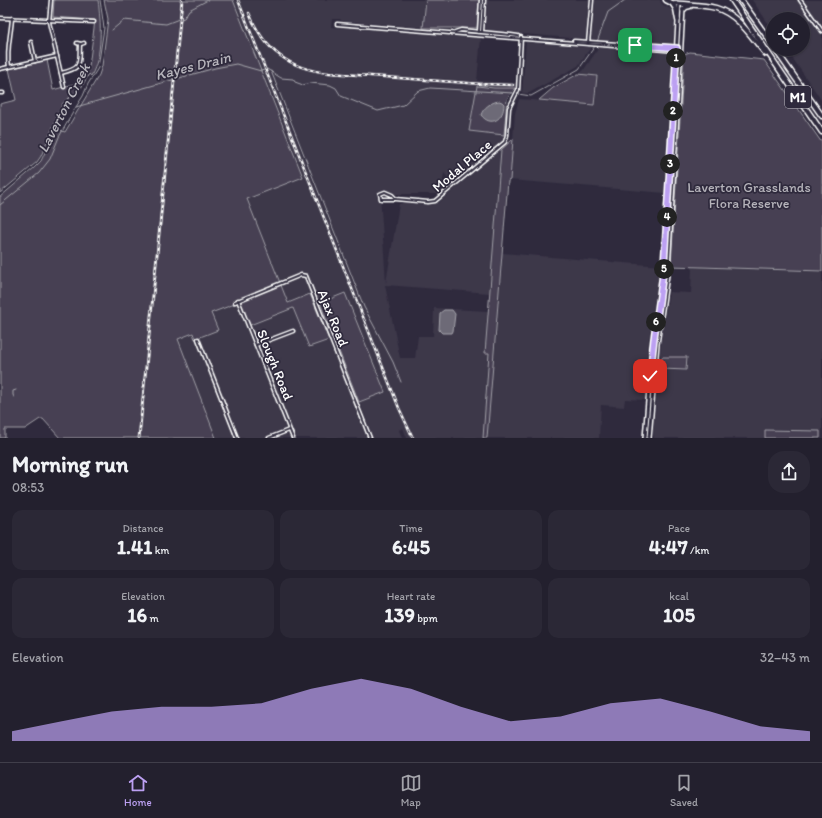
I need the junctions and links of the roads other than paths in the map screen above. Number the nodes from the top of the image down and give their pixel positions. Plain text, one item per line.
1 (50, 0) edge
2 (483, 0) edge
3 (592, 0) edge
4 (666, 0) edge
5 (732, 0) edge
6 (742, 0) edge
7 (800, 0) edge
8 (681, 2) edge
9 (672, 3) junction
10 (699, 5) junction
11 (683, 10) junction
12 (0, 18) edge
13 (12, 18) junction
14 (50, 20) junction
15 (678, 20) junction
16 (94, 22) dead end
17 (337, 24) dead end
18 (822, 31) edge
19 (453, 32) junction
20 (480, 32) junction
21 (480, 35) junction
22 (766, 35) edge
23 (521, 37) junction
24 (31, 42) dead end
25 (84, 43) dead end
26 (588, 43) junction
27 (678, 49) junction
28 (58, 56) junction
29 (781, 56) edge
30 (35, 61) junction
31 (773, 61) junction
32 (9, 67) junction
33 (0, 69) edge
34 (61, 73) junction
35 (64, 87) dead end
36 (822, 116) edge
37 (822, 132) edge
38 (381, 199) junction
39 (396, 200) junction
40 (380, 203) dead end
41 (238, 300) junction
42 (235, 302) dead end
43 (293, 331) dead end
44 (198, 339) dead end
45 (256, 345) junction
46 (649, 420) junction
47 (290, 430) junction
48 (237, 438) edge
49 (268, 438) edge
50 (293, 438) edge
51 (370, 438) edge
52 (645, 438) edge
53 (649, 438) edge

1 - 14 street
2 - 20 street
3 - 26 street
4 - 9 highway
5 - 31 highway, M1
6 - 22 highway
7 - 18 street
8 - 9 highway
8 - 10 highway
8 - 11 main road
8 - 15 main road
9 - 15 highway
10 - 11 highway
10 - 31 highway
11 - 27 main road
12 - 13 street
13 - 14 street
13 - 32 street
14 - 16 street
14 - 28 street
15 - 27 main road
17 - 19 street
19 - 20 street
19 - 21 street
20 - 21 street
20 - 23 street
21 - 23 street
23 - 26 street
23 - 39 street, Modal Place
24 - 30 street
25 - 34 street
26 - 27 street
27 - 46 main road
28 - 30 street
28 - 34 street
29 - 36 highway, M1
30 - 32 street
31 - 37 highway, M1
32 - 33 street
34 - 35 street
38 - 39 street, Modal Place
38 - 39 street, Modal Place
38 - 40 street
41 - 42 street, Ajax Road
41 - 45 street, Slough Road
41 - 51 street, Ajax Road
43 - 45 street
44 - 48 street
45 - 47 street, Slough Road
46 - 52 main road
46 - 53 main road
47 - 49 street
47 - 50 street, Slough Road

